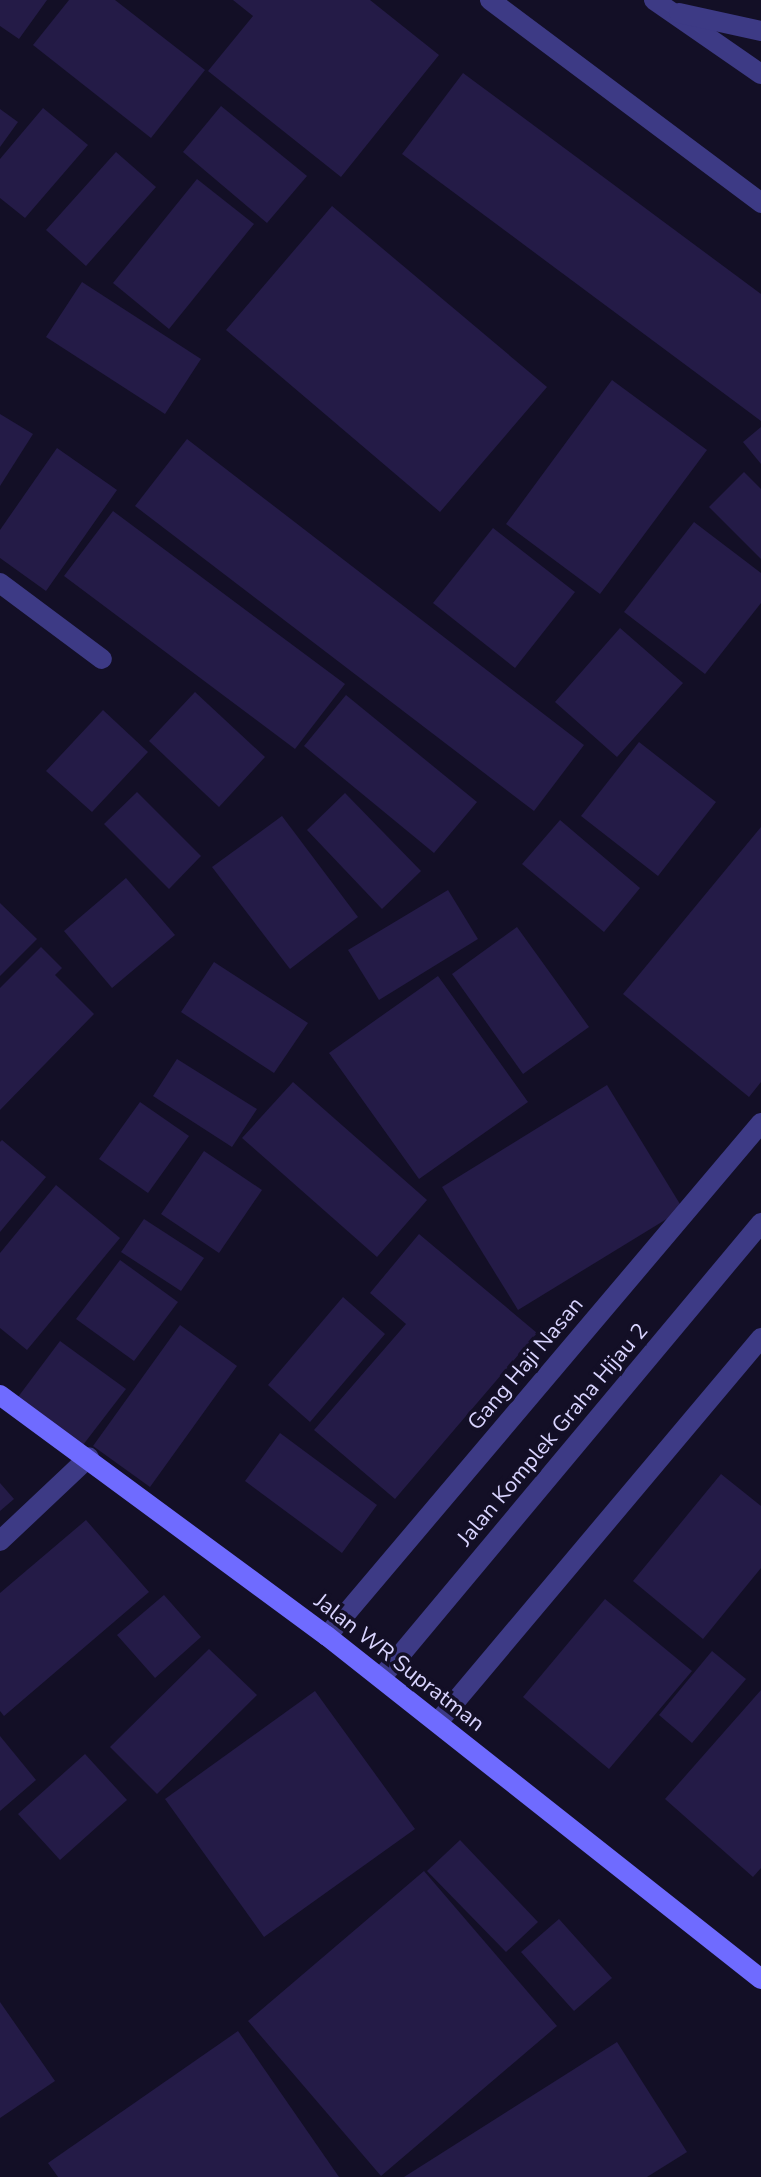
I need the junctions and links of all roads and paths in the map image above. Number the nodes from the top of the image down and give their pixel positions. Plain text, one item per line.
1 (490, 0) edge
2 (662, 5) edge
3 (761, 31) edge
4 (761, 74) edge
5 (761, 203) edge
6 (0, 583) edge
7 (102, 659) dead end
8 (761, 1123) edge
9 (761, 1223) edge
10 (761, 1338) edge
11 (0, 1395) edge
12 (89, 1457) junction
13 (0, 1541) edge
14 (327, 1636) junction
15 (381, 1678) junction
16 (438, 1722) junction
17 (761, 1979) edge

1 - 5 street
2 - 3 street
2 - 4 street
6 - 7 street
8 - 14 street, Gang Haji Nasan
9 - 15 street, Jalan Komplek Graha Hijau 2
10 - 16 street
11 - 12 main road, Jalan WR Supratman
12 - 13 street
12 - 14 main road, Jalan WR Supratman
14 - 15 main road, Jalan WR Supratman
15 - 16 main road, Jalan WR Supratman
16 - 17 main road, Jalan WR Supratman

